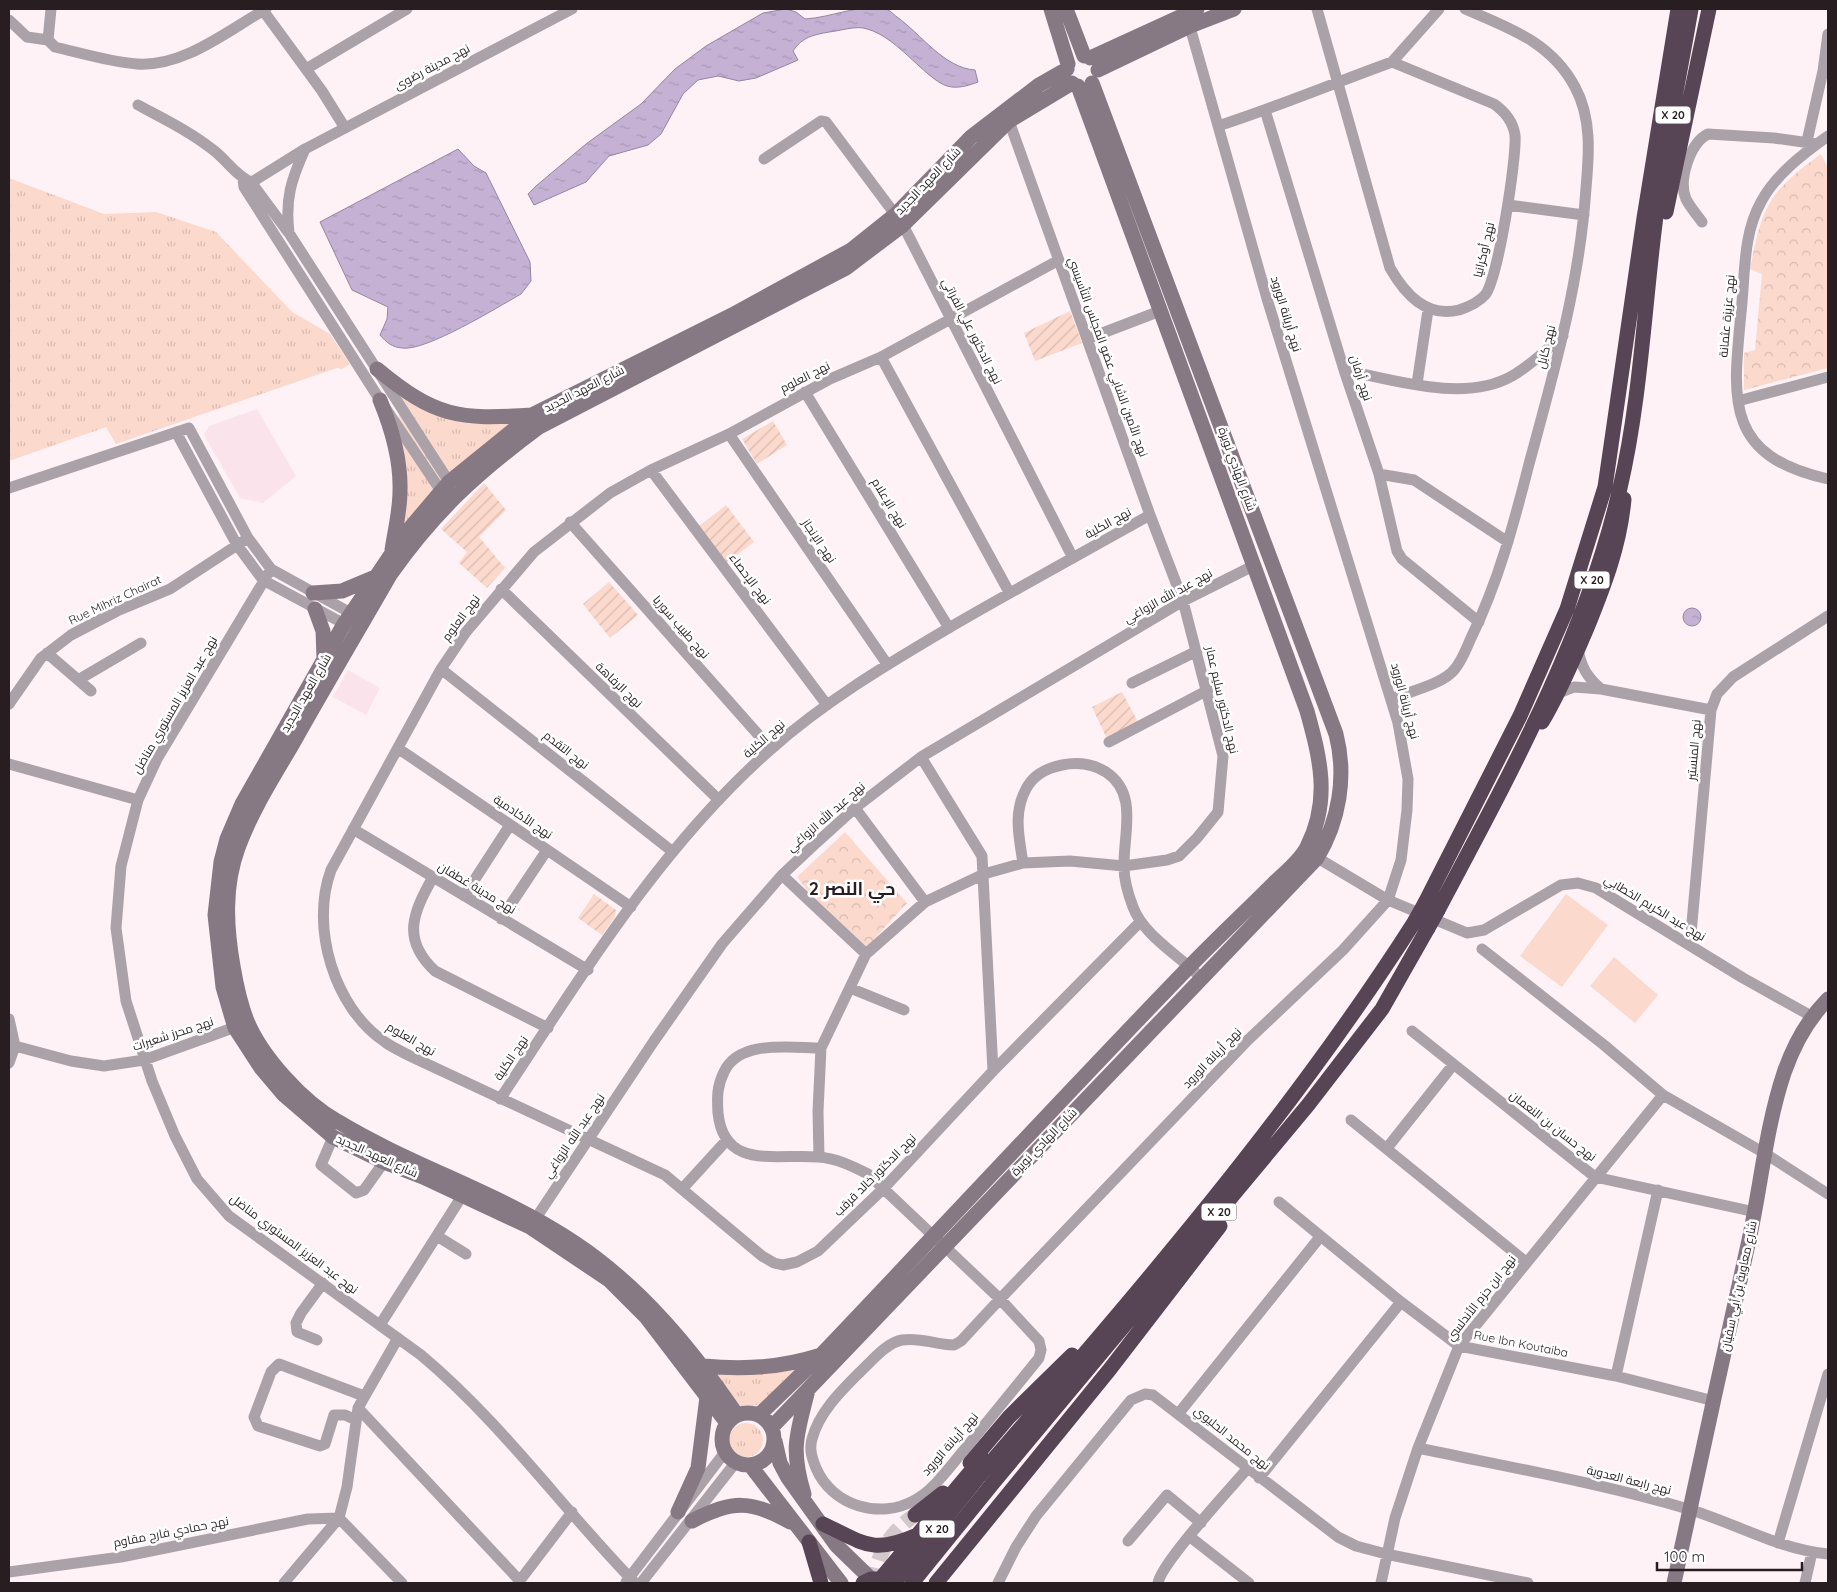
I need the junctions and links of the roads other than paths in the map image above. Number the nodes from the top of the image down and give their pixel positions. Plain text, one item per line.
1 (51, 9) edge
2 (263, 9) edge
3 (407, 9) edge
4 (572, 9) edge
5 (1050, 9) edge
6 (1066, 9) edge
7 (1234, 9) edge
8 (1317, 9) edge
9 (1439, 9) edge
10 (1465, 9) edge
11 (1667, 9) edge
12 (1678, 9) edge
13 (1690, 9) edge
14 (1709, 9) edge
15 (1189, 14) edge
16 (9, 20) edge
17 (1828, 34) edge
18 (48, 40) junction
19 (1392, 62) junction
20 (306, 68) junction
21 (1081, 71) junction
22 (1338, 82) junction
23 (138, 106) dead end
24 (1265, 110) junction
25 (1009, 121) junction
26 (1218, 126) junction
27 (345, 128) junction
28 (1828, 136) edge
29 (1812, 143) junction
30 (305, 149) junction
31 (764, 159) dead end
32 (246, 183) junction
33 (1508, 205) junction
34 (1584, 215) junction
35 (1649, 219) junction
36 (899, 220) junction
37 (1702, 222) dead end
38 (289, 233) junction
39 (1059, 260) junction
40 (1428, 310) junction
41 (1160, 311) junction
42 (950, 318) junction
43 (1563, 336) junction
44 (1087, 339) junction
45 (881, 357) junction
46 (377, 369) junction
47 (1344, 370) junction
48 (1828, 377) edge
49 (1417, 384) junction
50 (805, 392) junction
51 (1619, 394) junction
52 (1635, 398) junction
53 (380, 400) junction
54 (1738, 401) junction
55 (532, 415) junction
56 (1631, 423) junction
57 (176, 432) junction
58 (729, 434) junction
59 (651, 470) junction
60 (1379, 474) junction
61 (1828, 479) edge
62 (9, 488) edge
63 (449, 492) junction
64 (1150, 515) junction
65 (570, 522) junction
66 (248, 538) junction
67 (1508, 542) junction
68 (237, 545) junction
69 (392, 553) junction
70 (1073, 558) junction
71 (1253, 566) junction
72 (271, 569) junction
73 (374, 577) junction
74 (263, 580) junction
75 (501, 589) junction
76 (1009, 592) junction
77 (313, 593) junction
78 (1183, 601) junction
79 (315, 609) junction
80 (1828, 616) edge
81 (354, 622) junction
82 (1479, 622) junction
83 (949, 628) junction
84 (141, 643) dead end
85 (1578, 649) junction
86 (1197, 651) junction
87 (47, 653) junction
88 (324, 660) junction
89 (887, 664) junction
90 (441, 669) junction
91 (78, 680) junction
92 (1132, 683) dead end
93 (1601, 688) junction
94 (1208, 690) junction
95 (91, 691) dead end
96 (1559, 693) junction
97 (1391, 698) junction
98 (9, 704) edge
99 (827, 705) junction
100 (1712, 710) junction
101 (1108, 742) dead end
102 (399, 749) junction
103 (771, 750) junction
104 (922, 757) junction
105 (9, 764) edge
106 (138, 800) junction
107 (719, 800) junction
108 (855, 808) junction
109 (1491, 810) junction
110 (510, 825) junction
111 (353, 829) junction
112 (546, 850) junction
113 (673, 852) junction
114 (1311, 854) junction
115 (1023, 863) junction
116 (1124, 866) junction
117 (984, 874) junction
118 (782, 875) junction
119 (433, 877) junction
120 (464, 896) junction
121 (1388, 900) junction
122 (925, 902) junction
123 (1432, 906) junction
124 (631, 907) junction
125 (502, 919) junction
126 (1140, 922) junction
127 (1422, 925) junction
128 (1690, 946) junction
129 (1482, 949) dead end
130 (866, 954) junction
131 (1190, 966) junction
132 (588, 970) junction
133 (1202, 978) junction
134 (850, 988) junction
135 (1828, 999) edge
136 (904, 1010) dead end
137 (1812, 1017) junction
138 (9, 1019) edge
139 (241, 1025) junction
140 (548, 1028) junction
141 (1412, 1031) dead end
142 (15, 1046) junction
143 (821, 1048) junction
144 (144, 1060) junction
145 (9, 1063) edge
146 (1453, 1065) junction
147 (993, 1071) junction
148 (1663, 1095) junction
149 (500, 1099) junction
150 (1308, 1105) junction
151 (1351, 1120) dead end
152 (333, 1137) junction
153 (588, 1138) junction
154 (726, 1140) junction
155 (1387, 1148) junction
156 (1766, 1154) junction
157 (819, 1157) junction
158 (384, 1162) junction
159 (1236, 1170) junction
160 (1595, 1177) junction
161 (683, 1188) junction
162 (884, 1188) junction
163 (1658, 1190) junction
164 (1828, 1194) edge
165 (462, 1196) junction
166 (1279, 1202) dead end
167 (1755, 1212) junction
168 (533, 1223) junction
169 (437, 1236) junction
170 (1320, 1237) junction
171 (940, 1241) junction
172 (466, 1254) dead end
173 (1526, 1262) junction
174 (322, 1283) junction
175 (1000, 1299) junction
176 (1401, 1302) junction
177 (380, 1325) junction
178 (398, 1338) junction
179 (317, 1340) dead end
180 (1459, 1346) junction
181 (822, 1354) junction
182 (1072, 1354) junction
183 (704, 1366) junction
184 (1828, 1374) edge
185 (1616, 1376) junction
186 (809, 1387) junction
187 (364, 1396) junction
188 (707, 1397) junction
189 (1714, 1401) junction
190 (1179, 1413) junction
191 (357, 1414) junction
192 (759, 1415) junction
193 (732, 1419) junction
194 (773, 1434) junction
195 (1418, 1448) junction
196 (737, 1460) junction
197 (1247, 1469) junction
198 (1022, 1477) junction
199 (1259, 1478) junction
200 (987, 1479) junction
201 (807, 1505) junction
202 (1689, 1510) junction
203 (572, 1512) junction
204 (678, 1512) junction
205 (915, 1515) tunnel mouth
206 (339, 1518) junction
207 (692, 1521) junction
208 (1201, 1523) junction
209 (823, 1524) junction
210 (796, 1525) junction
211 (918, 1534) junction
212 (1190, 1536) junction
213 (1128, 1541) dead end
214 (809, 1542) junction
215 (1778, 1543) junction
216 (1812, 1552) junction
217 (1386, 1554) junction
218 (1828, 1554) edge
219 (9, 1572) edge
220 (630, 1581) edge
221 (877, 1581) edge
222 (519, 1582) edge
223 (284, 1583) edge
224 (402, 1583) edge
225 (640, 1583) edge
226 (821, 1583) edge
227 (841, 1583) edge
228 (901, 1583) edge
229 (912, 1583) edge
230 (936, 1583) edge
231 (948, 1583) edge
232 (998, 1583) edge
233 (1158, 1583) edge
234 (1250, 1583) edge
235 (1381, 1583) edge
236 (1528, 1583) edge
237 (1674, 1583) edge
238 (1806, 1583) edge

1 - 18 street
2 - 18 street
2 - 20 street
3 - 20 street
4 - 27 street, نهج مدينة رضوى
5 - 21 main road, شارع الهادي نويرة
6 - 21 main road, شارع الهادي نويرة
7 - 15 main road, شارع العهد الجديد
8 - 22 street
9 - 19 street
10 - 34 street, نهج كابل
11 - 51 highway
12 - 35 highway, X 20
13 - 35 highway, X 20
14 - 52 highway
15 - 21 main road, شارع العهد الجديد
15 - 26 street, نهج أريانة الورود
16 - 18 street
17 - 29 street
19 - 22 street
19 - 33 street, نهج أوكرانيا
20 - 27 street
21 - 25 main road, شارع العهد الجديد
21 - 36 main road, شارع العهد الجديد
21 - 41 main road, شارع الهادي نويرة
21 - 114 main road, شارع الهادي نويرة
22 - 24 street
22 - 40 street
23 - 32 street
24 - 26 street
24 - 47 street, نهج أرفان
25 - 36 main road, شارع العهد الجديد
25 - 39 street, نهج الأمين الشابي عضو المجلس التأسيسي
26 - 97 street, نهج أريانة الورود
27 - 30 street, نهج مدينة رضوى
28 - 29 street, نهج عزيزة عثمانة
29 - 37 street
29 - 54 street, نهج عزيزة عثمانة
30 - 32 street, نهج مدينة رضوى
30 - 38 street
31 - 36 street, نهج الدكتور علي الفراتي
32 - 38 street
32 - 53 street
33 - 34 street
33 - 40 street, نهج أوكرانيا
34 - 43 street, نهج كابل
35 - 51 highway, X 20
35 - 52 highway, X 20
36 - 42 street, نهج الدكتور علي الفراتي
36 - 55 main road, شارع العهد الجديد
36 - 63 main road, شارع العهد الجديد
38 - 46 street
39 - 42 street, نهج العلوم
39 - 44 street, نهج الأمين الشابي عضو المجلس التأسيسي
40 - 49 street
41 - 44 street
41 - 71 main road, شارع الهادي نويرة
42 - 45 street, نهج العلوم
42 - 70 street, نهج الدكتور علي الفراتي
43 - 49 street
43 - 67 street, نهج كابل
44 - 64 street, نهج الأمين الشابي عضو المجلس التأسيسي
45 - 50 street, نهج العلوم
45 - 76 street
46 - 55 main road
46 - 63 street
47 - 49 street
47 - 60 street, نهج أرفان
48 - 54 street
50 - 58 street, نهج العلوم
50 - 83 street, نهج الإعلام
51 - 123 highway, X 20
52 - 56 highway, X 20
53 - 63 street
53 - 69 main road
54 - 61 street, نهج عزيزة عثمانة
55 - 63 main road, شارع العهد الجديد
56 - 85 highway
56 - 109 highway, X 20
57 - 62 street
57 - 66 street
57 - 68 street
58 - 59 street, نهج العلوم
58 - 89 street, نهج الإنجاز
59 - 65 street, نهج العلوم
59 - 99 street, نهج الإحصاء
60 - 67 street
60 - 82 street, نهج أرفان
63 - 69 main road, شارع العهد الجديد
63 - 81 main road, شارع العهد الجديد
64 - 70 street, نهج الكلية
64 - 78 street, نهج الأمين الشابي عضو المجلس التأسيسي
65 - 75 street, نهج العلوم
65 - 103 street, نهج طبيب سوريا
66 - 68 street, Rue Mihriz Chairat
66 - 72 street
67 - 82 street, نهج كابل
68 - 74 street
68 - 87 street, Rue Mihriz Chairat
69 - 73 main road, شارع العهد الجديد
70 - 76 street, نهج الكلية
71 - 78 street, نهج عبد الله الزواغي
71 - 114 main road, شارع الهادي نويرة
72 - 74 street, نهج عبد العزيز المستوري مناضل
72 - 77 street
73 - 77 main road
73 - 81 main road, شارع العهد الجديد
74 - 79 street
74 - 106 street, نهج عبد العزيز المستوري مناضل
75 - 90 street, نهج العلوم
75 - 107 street, نهج الرفاهة
76 - 83 street, نهج الكلية
77 - 81 street
78 - 86 street, نهج الدكتور سليم عمار
78 - 104 street, نهج عبد الله الزواغي
79 - 81 street
79 - 88 main road
80 - 100 street, نهج المنستير
81 - 88 main road, شارع العهد الجديد
81 - 139 main road, شارع العهد الجديد
82 - 97 street, نهج كابل
83 - 89 street, نهج الكلية
84 - 91 street
85 - 93 street
85 - 96 highway
86 - 92 street
86 - 94 street, نهج الدكتور سليم عمار
87 - 91 street
87 - 98 street, Rue Mihriz Chairat
88 - 139 main road, شارع العهد الجديد
89 - 99 street, نهج الكلية
90 - 102 street, نهج العلوم
90 - 113 street, نهج التقدم
91 - 95 street
93 - 96 street
93 - 100 street
94 - 101 street
94 - 116 street, نهج الدكتور سليم عمار
96 - 109 highway
97 - 121 street, نهج أريانة الورود
99 - 103 street, نهج الكلية
100 - 128 street, نهج المنستير
102 - 110 street, نهج الأكادمية
102 - 111 street, نهج العلوم
103 - 107 street, نهج الكلية
104 - 108 street, نهج عبد الله الزواغي
104 - 117 street
105 - 106 street
106 - 144 street, نهج عبد العزيز المستوري مناضل
107 - 113 street, نهج الكلية
108 - 118 street, نهج عبد الله الزواغي
108 - 122 street
109 - 123 highway, X 20
110 - 112 street, نهج الأكادمية
110 - 120 street
111 - 119 street, نهج مدينة غطفان
111 - 149 street, نهج العلوم
112 - 124 street, نهج الأكادمية
112 - 125 street
113 - 124 street, نهج الكلية
114 - 121 street, نهج عبد الكريم الخطابي
114 - 131 main road, شارع الهادي نويرة
114 - 133 main road, شارع الهادي نويرة
115 - 116 street, نهج الدكتور سليم عمار
115 - 116 street
115 - 117 street, نهج الدكتور سليم عمار
116 - 126 street
117 - 122 street, نهج الدكتور سليم عمار
117 - 147 street
118 - 130 street
118 - 153 street, نهج عبد الله الزواغي
119 - 120 street, نهج مدينة غطفان
119 - 140 street
120 - 125 street, نهج مدينة غطفان
121 - 128 street, نهج عبد الكريم الخطابي
121 - 175 street, نهج أريانة الورود
122 - 130 street, نهج الدكتور سليم عمار
123 - 127 highway, X 20, bridge
124 - 132 street, نهج الكلية
125 - 132 street, نهج مدينة غطفان
126 - 131 street
126 - 147 street, نهج الدكتور خالد قرقب
127 - 150 highway, X 20
127 - 159 highway, X 20
128 - 137 street, نهج عبد الكريم الخطابي
129 - 148 street
130 - 134 street, نهج الدكتور سليم عمار
131 - 133 street
131 - 171 main road, شارع الهادي نويرة
132 - 140 street, نهج الكلية
133 - 171 main road, شارع الهادي نويرة
134 - 136 street
134 - 143 street, نهج الدكتور سليم عمار
135 - 137 main road, شارع معاوية بن أبي سفيان
137 - 156 main road, شارع معاوية بن أبي سفيان
138 - 142 street
139 - 144 street, نهج محرز شعيرات
139 - 152 main road, شارع العهد الجديد
139 - 168 main road, شارع العهد الجديد
140 - 149 street, نهج الكلية
141 - 146 street, نهج حسان بن النعمان
142 - 144 street, نهج محرز شعيرات
142 - 145 street
143 - 154 street
143 - 157 street, نهج الدكتور سليم عمار
144 - 174 street, نهج عبد العزيز المستوري مناضل
146 - 155 street
146 - 160 street, نهج حسان بن النعمان
147 - 162 street, نهج الدكتور خالد قرقب
148 - 156 street
148 - 160 street, نهج ابن حزم الأندلسي
149 - 153 street, نهج العلوم
150 - 198 highway
150 - 200 highway, X 20
151 - 155 street
152 - 158 main road, شارع العهد الجديد
152 - 158 street
153 - 161 street, نهج الدكتور خالد قرقب
153 - 168 street, نهج عبد الله الزواغي
154 - 157 street
154 - 161 street
155 - 173 street
156 - 164 street
156 - 167 main road, شارع معاوية بن أبي سفيان
157 - 162 street
158 - 165 main road, شارع العهد الجديد
159 - 182 highway
159 - 200 highway, X 20
160 - 163 street, نهج حسان بن النعمان
160 - 173 street, نهج ابن حزم الأندلسي
161 - 162 street, نهج الدكتور خالد قرقب
162 - 171 street
163 - 167 street, نهج حسان بن النعمان
163 - 185 street
165 - 168 main road, شارع العهد الجديد
165 - 169 street
166 - 170 street, Rue Ibn Koutaiba
167 - 189 main road, شارع معاوية بن أبي سفيان
168 - 183 main road, شارع العهد الجديد
168 - 188 main road, شارع العهد الجديد
169 - 172 street
169 - 177 street
170 - 176 street, Rue Ibn Koutaiba
170 - 190 street
171 - 175 street, نهج أريانة الورود
171 - 181 main road, شارع الهادي نويرة
171 - 186 main road, شارع الهادي نويرة
173 - 180 street, نهج ابن حزم الأندلسي
174 - 177 street, نهج عبد العزيز المستوري مناضل
174 - 179 street
175 - 175 street, نهج أريانة الورود
176 - 180 street, Rue Ibn Koutaiba
176 - 199 street
177 - 178 street, نهج عبد العزيز المستوري مناضل
178 - 187 street
178 - 203 street, نهج عبد العزيز المستوري مناضل
180 - 185 street, Rue Ibn Koutaiba
180 - 195 street, نهج ابن حزم الأندلسي
181 - 183 main road
181 - 192 main road, شارع الهادي نويرة
182 - 205 highway
182 - 211 highway
183 - 193 main road, شارع العهد الجديد
184 - 215 street
185 - 189 street, Rue Ibn Koutaiba
186 - 194 main road, شارع الهادي نويرة
186 - 201 main road
187 - 191 street
187 - 191 street
188 - 193 main road, شارع العهد الجديد
188 - 204 main road
189 - 202 main road, شارع معاوية بن أبي سفيان
190 - 197 street, نهج محمد الحليوي
190 - 232 street, نهج محمد الحليوي
191 - 206 street
191 - 222 street
192 - 193 main road
192 - 194 main road
193 - 196 main road
194 - 196 main road
194 - 201 main road
195 - 202 street, نهج رابعة العدوية
195 - 217 street, نهج ابن حزم الأندلسي
196 - 204 street
196 - 207 street
196 - 210 main road
197 - 199 street, نهج محمد الحليوي
197 - 208 street
198 - 230 highway
198 - 231 highway
199 - 217 street, نهج محمد الحليوي
200 - 221 highway, X 20, bridge
200 - 229 highway, X 20
201 - 209 main road
202 - 215 street, نهج رابعة العدوية
202 - 237 main road, شارع معاوية بن أبي سفيان
203 - 220 street, نهج عبد العزيز المستوري مناضل
203 - 222 street
204 - 220 street
206 - 219 street, نهج حمادي فارح مقاوم
206 - 223 street
206 - 224 street
207 - 210 main road
207 - 225 street
208 - 212 street
208 - 213 street
209 - 211 highway
209 - 221 main road
210 - 214 main road
211 - 221 highway
212 - 233 street
212 - 234 street
214 - 226 highway
214 - 227 main road
215 - 216 street, نهج رابعة العدوية
216 - 218 street, نهج رابعة العدوية
216 - 238 street
217 - 235 street, نهج ابن حزم الأندلسي
217 - 236 street, نهج محمد الحليوي
221 - 228 highway

